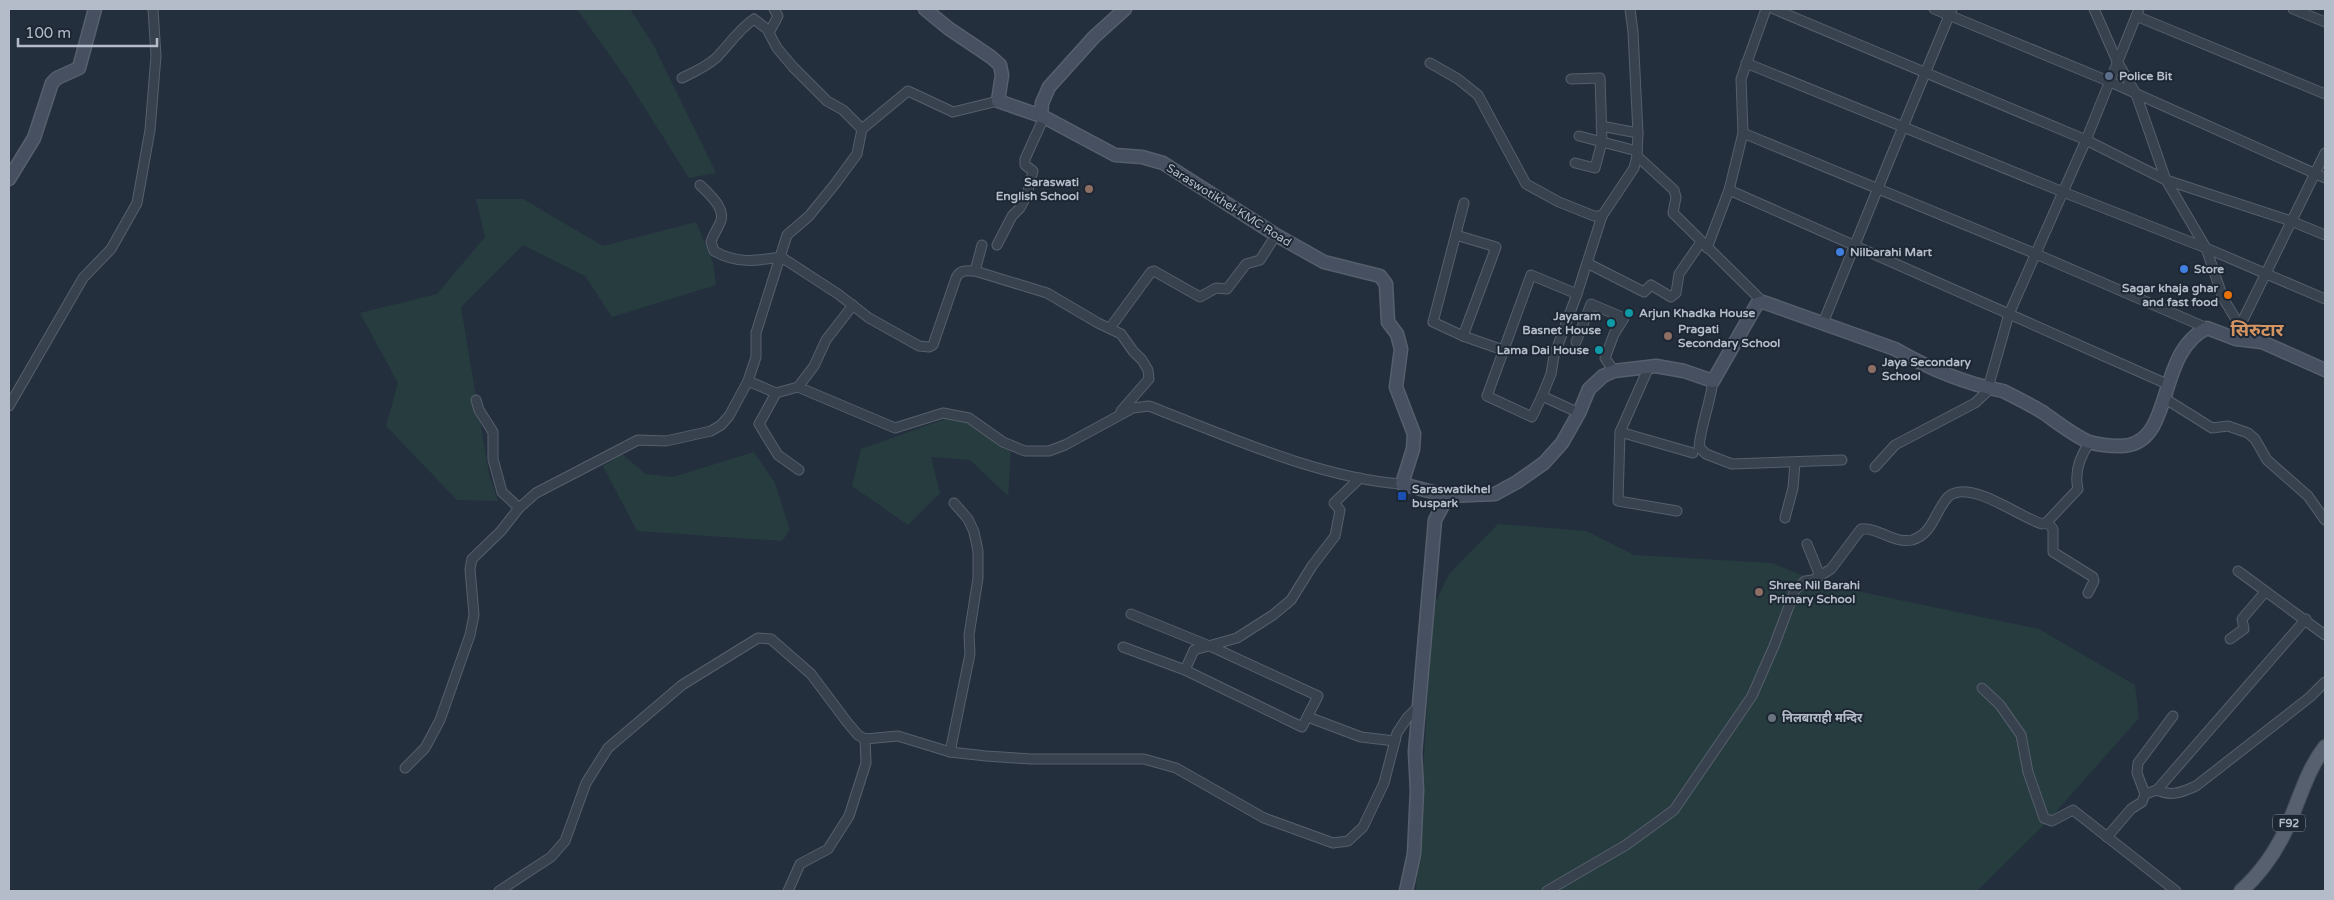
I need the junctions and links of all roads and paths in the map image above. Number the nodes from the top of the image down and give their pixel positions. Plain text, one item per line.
1 (95, 9) edge
2 (153, 9) edge
3 (774, 9) edge
4 (925, 9) edge
5 (1125, 9) edge
6 (1630, 9) edge
7 (1766, 9) edge
8 (1774, 9) edge
9 (1934, 9) edge
10 (2094, 9) edge
11 (2293, 9) edge
12 (1951, 12) edge
13 (2137, 12) edge
14 (2325, 22) edge
15 (768, 30) junction
16 (2117, 61) junction
17 (1430, 63) dead end
18 (1746, 63) junction
19 (1927, 71) junction
20 (682, 78) dead end
21 (1571, 80) dead end
22 (2108, 81) junction
23 (2136, 94) junction
24 (2325, 94) edge
25 (998, 101) junction
26 (1043, 116) junction
27 (1601, 126) junction
28 (1901, 126) junction
29 (862, 129) junction
30 (1638, 133) junction
31 (1743, 133) junction
32 (1580, 136) dead end
33 (2086, 140) junction
34 (1602, 142) junction
35 (2325, 153) edge
36 (1637, 154) junction
37 (1575, 163) dead end
38 (2316, 175) junction
39 (9, 178) edge
40 (2325, 178) edge
41 (2166, 180) junction
42 (700, 185) dead end
43 (1878, 189) junction
44 (1729, 190) junction
45 (2063, 192) junction
46 (1464, 203) dead end
47 (1602, 216) junction
48 (2291, 221) junction
49 (1276, 235) junction
50 (1456, 235) junction
51 (2325, 235) edge
52 (982, 245) dead end
53 (997, 245) dead end
54 (1704, 245) junction
55 (1855, 245) junction
56 (2206, 248) junction
57 (2036, 254) junction
58 (781, 256) junction
59 (1587, 263) junction
60 (976, 271) junction
61 (2266, 273) junction
62 (1577, 295) junction
63 (2325, 299) edge
64 (1764, 302) junction
65 (1592, 304) junction
66 (853, 305) junction
67 (2009, 314) junction
68 (1823, 323) junction
69 (2240, 326) junction
70 (1110, 328) junction
71 (2207, 328) junction
72 (1463, 336) junction
73 (2236, 339) junction
74 (1576, 342) dead end
75 (1503, 350) junction
76 (1648, 369) dead end
77 (2325, 370) edge
78 (1614, 371) junction
79 (748, 381) junction
80 (1712, 381) junction
81 (2167, 384) junction
82 (798, 387) junction
83 (1990, 388) junction
84 (776, 393) junction
85 (1542, 396) junction
86 (2164, 398) junction
87 (476, 400) dead end
88 (9, 406) edge
89 (1579, 413) junction
90 (1121, 414) junction
91 (1620, 432) junction
92 (2090, 442) junction
93 (1694, 453) dead end
94 (1842, 460) dead end
95 (1795, 463) junction
96 (1875, 467) dead end
97 (799, 470) dead end
98 (1360, 478) junction
99 (1402, 484) junction
100 (1448, 496) junction
101 (954, 503) dead end
102 (519, 508) junction
103 (1677, 511) dead end
104 (1785, 518) dead end
105 (2325, 520) edge
106 (2047, 522) junction
107 (1808, 544) dead end
108 (2238, 571) dead end
109 (1820, 576) junction
110 (2265, 592) junction
111 (2088, 593) dead end
112 (1131, 614) dead end
113 (2306, 619) junction
114 (2325, 635) edge
115 (2230, 639) dead end
116 (1212, 646) junction
117 (1123, 647) dead end
118 (1185, 670) junction
119 (2325, 682) edge
120 (1982, 688) dead end
121 (1419, 706) junction
122 (1308, 716) junction
123 (2173, 716) dead end
124 (865, 738) junction
125 (1394, 741) junction
126 (2325, 747) edge
127 (950, 752) junction
128 (405, 768) dead end
129 (2158, 790) junction
130 (2145, 794) junction
131 (2107, 837) junction
132 (499, 891) edge
133 (788, 891) edge
134 (1406, 891) edge
135 (1547, 891) edge
136 (2176, 891) edge
137 (2242, 891) edge

1 - 39 street
2 - 88 street
3 - 15 street
4 - 25 street
5 - 26 street
6 - 30 street
7 - 18 street
8 - 19 street
9 - 12 street
10 - 16 street
11 - 14 street
12 - 19 street
12 - 22 street
13 - 16 street
13 - 24 street
15 - 20 street
15 - 29 street
16 - 22 street
16 - 23 street
17 - 47 street
18 - 28 street
18 - 31 street
19 - 28 street
19 - 33 street
21 - 27 street
22 - 23 street
22 - 33 street
23 - 38 street
23 - 41 street
25 - 26 street, Saraswotikhel-KMC Road
25 - 29 street
26 - 49 street, Saraswotikhel-KMC Road
26 - 53 street
27 - 30 street
27 - 34 street
28 - 43 street
28 - 45 street
29 - 58 street
30 - 36 street
31 - 43 street
31 - 44 street
32 - 34 street
33 - 41 street
33 - 45 street
34 - 36 street
34 - 37 street
35 - 38 street
36 - 47 street
36 - 54 street
38 - 40 street
38 - 48 street
41 - 48 street
41 - 56 street
42 - 58 street
43 - 55 street
43 - 57 street
44 - 54 street
44 - 55 street
45 - 56 street
45 - 57 street
46 - 50 street
47 - 59 street
48 - 51 street
48 - 61 street
49 - 70 street
49 - 99 street, Saraswotikhel-KMC Road
50 - 72 street
50 - 72 street
52 - 60 street
54 - 59 street
54 - 64 street
55 - 67 street
55 - 68 street
56 - 61 street
56 - 69 street
57 - 67 street
57 - 71 street
58 - 66 street
58 - 79 street
59 - 62 street
60 - 66 street
60 - 70 street
61 - 63 street
61 - 69 street
62 - 65 street
62 - 75 street
62 - 85 street
64 - 68 street
64 - 80 street
65 - 74 street
65 - 78 street
66 - 82 street
67 - 81 street
67 - 83 street
68 - 83 street
69 - 73 street
70 - 90 street
71 - 73 street
71 - 81 street
72 - 75 street
73 - 77 street
75 - 85 street
76 - 91 street
78 - 80 street
78 - 89 street
79 - 84 street
79 - 102 street
80 - 95 street
81 - 86 street
82 - 84 street
82 - 90 street
83 - 92 street
83 - 96 street
84 - 97 street
85 - 89 street
86 - 92 street
86 - 105 street
87 - 102 street
89 - 100 street
90 - 98 street
91 - 93 street
91 - 103 street
92 - 106 street
94 - 95 street
95 - 104 street
98 - 99 street
98 - 116 street
99 - 100 street
100 - 121 street
101 - 127 street
102 - 128 street
106 - 109 street
106 - 111 street
107 - 109 street
108 - 110 street
109 - 135 street
110 - 113 street
110 - 115 street
112 - 116 street
113 - 114 street
113 - 129 street
116 - 118 street
116 - 122 street
117 - 118 street
118 - 122 street
119 - 129 street
120 - 131 street
121 - 125 street
121 - 134 street
122 - 125 street
123 - 130 street
124 - 127 street
124 - 132 street
124 - 133 street
125 - 127 street
126 - 137 main road, F92
129 - 130 street
130 - 131 street
131 - 136 street

